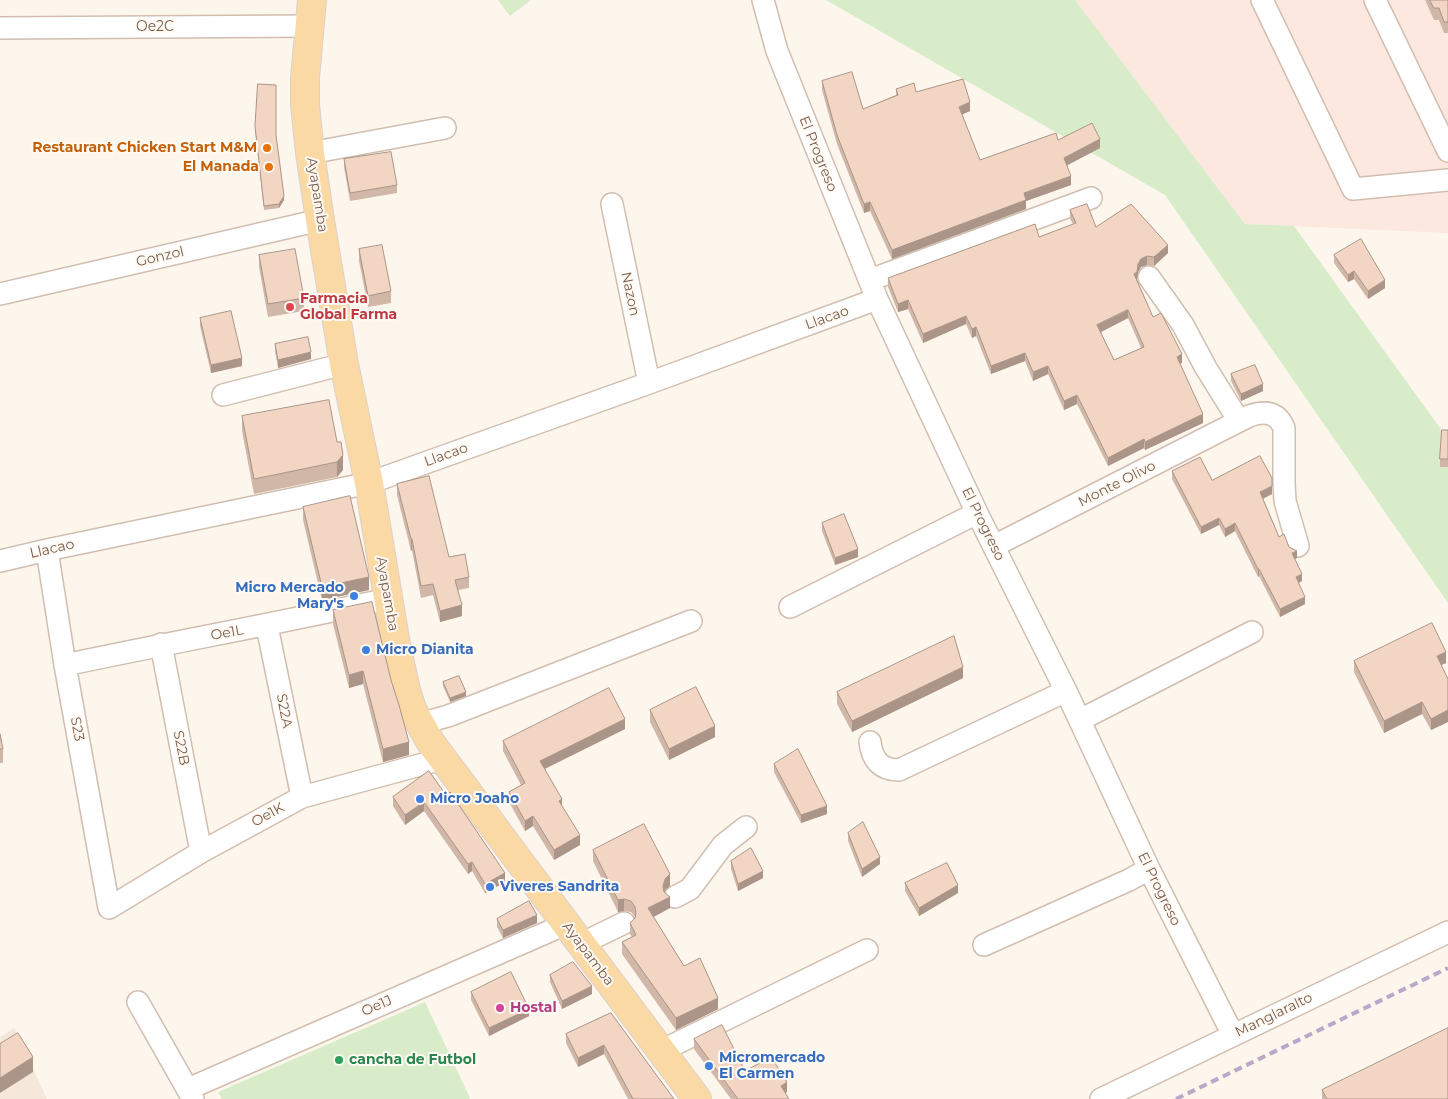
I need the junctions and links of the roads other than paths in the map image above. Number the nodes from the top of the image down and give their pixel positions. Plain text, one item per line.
1 (763, 0) edge
2 (1262, 0) edge
3 (1376, 0) edge
4 (311, 13) edge
5 (0, 28) edge
6 (445, 128) dead end
7 (1448, 151) edge
8 (310, 153) junction
9 (1448, 180) edge
10 (1090, 198) dead end
11 (612, 204) dead end
12 (320, 220) junction
13 (1149, 277) dead end
14 (874, 289) junction
15 (0, 294) edge
16 (344, 364) junction
17 (649, 383) junction
18 (223, 395) dead end
19 (1239, 421) junction
20 (369, 483) junction
21 (977, 513) junction
22 (994, 546) junction
23 (1298, 546) dead end
24 (47, 550) junction
25 (0, 561) edge
26 (388, 599) junction
27 (790, 607) dead end
28 (691, 621) dead end
29 (267, 626) junction
30 (1252, 632) dead end
31 (161, 644) junction
32 (65, 665) junction
33 (1066, 691) junction
34 (1080, 720) junction
35 (419, 724) junction
36 (870, 742) dead end
37 (442, 759) junction
38 (302, 796) junction
39 (746, 827) dead end
40 (201, 852) junction
41 (1149, 869) junction
42 (676, 897) dead end
43 (109, 908) joint
44 (624, 923) dead end
45 (1448, 932) edge
46 (573, 934) junction
47 (984, 945) dead end
48 (867, 950) dead end
49 (138, 1002) dead end
50 (1233, 1035) junction
51 (662, 1051) junction
52 (190, 1094) edge
53 (697, 1099) edge
54 (1101, 1099) edge

1 - 14 street, El Progreso
2 - 9 street
3 - 7 street
4 - 5 street, Oe2C
4 - 8 main road, Ayapamba
6 - 8 street
8 - 12 main road, Ayapamba
10 - 14 street, Llacao
11 - 17 street, Nazon
12 - 15 street, Gonzol
12 - 16 main road, Ayapamba
13 - 19 street
14 - 17 street, Llacao
14 - 21 street, El Progreso
16 - 18 street
16 - 20 main road, Ayapamba
17 - 20 street, Llacao
19 - 22 street, Monte Olivo
19 - 23 street, Monte Olivo
20 - 24 street, Llacao
20 - 26 main road, Ayapamba
21 - 22 street, El Progreso
21 - 27 street
22 - 33 street, El Progreso
24 - 25 street, Llacao
24 - 32 street, S23
26 - 29 street, Oe1L
26 - 35 main road, Ayapamba
28 - 35 street
29 - 31 street, Oe1L
29 - 38 street, S22A
30 - 34 street
31 - 32 street, Oe1L
31 - 40 street, S22B
32 - 43 street, S23
33 - 34 street, El Progreso
33 - 36 street
34 - 41 street, El Progreso
35 - 37 main road, Ayapamba
37 - 38 street, Oe1K
37 - 46 main road, Ayapamba
38 - 40 street, Oe1K
39 - 42 street
40 - 43 street, Oe1K
41 - 47 street
41 - 50 street, El Progreso
44 - 46 street, Oe1J
45 - 50 street, Manglaralto
46 - 51 main road, Ayapamba
46 - 52 street, Oe1J
48 - 51 street
49 - 52 street
50 - 54 street, Manglaralto
51 - 53 main road, Ayapamba

